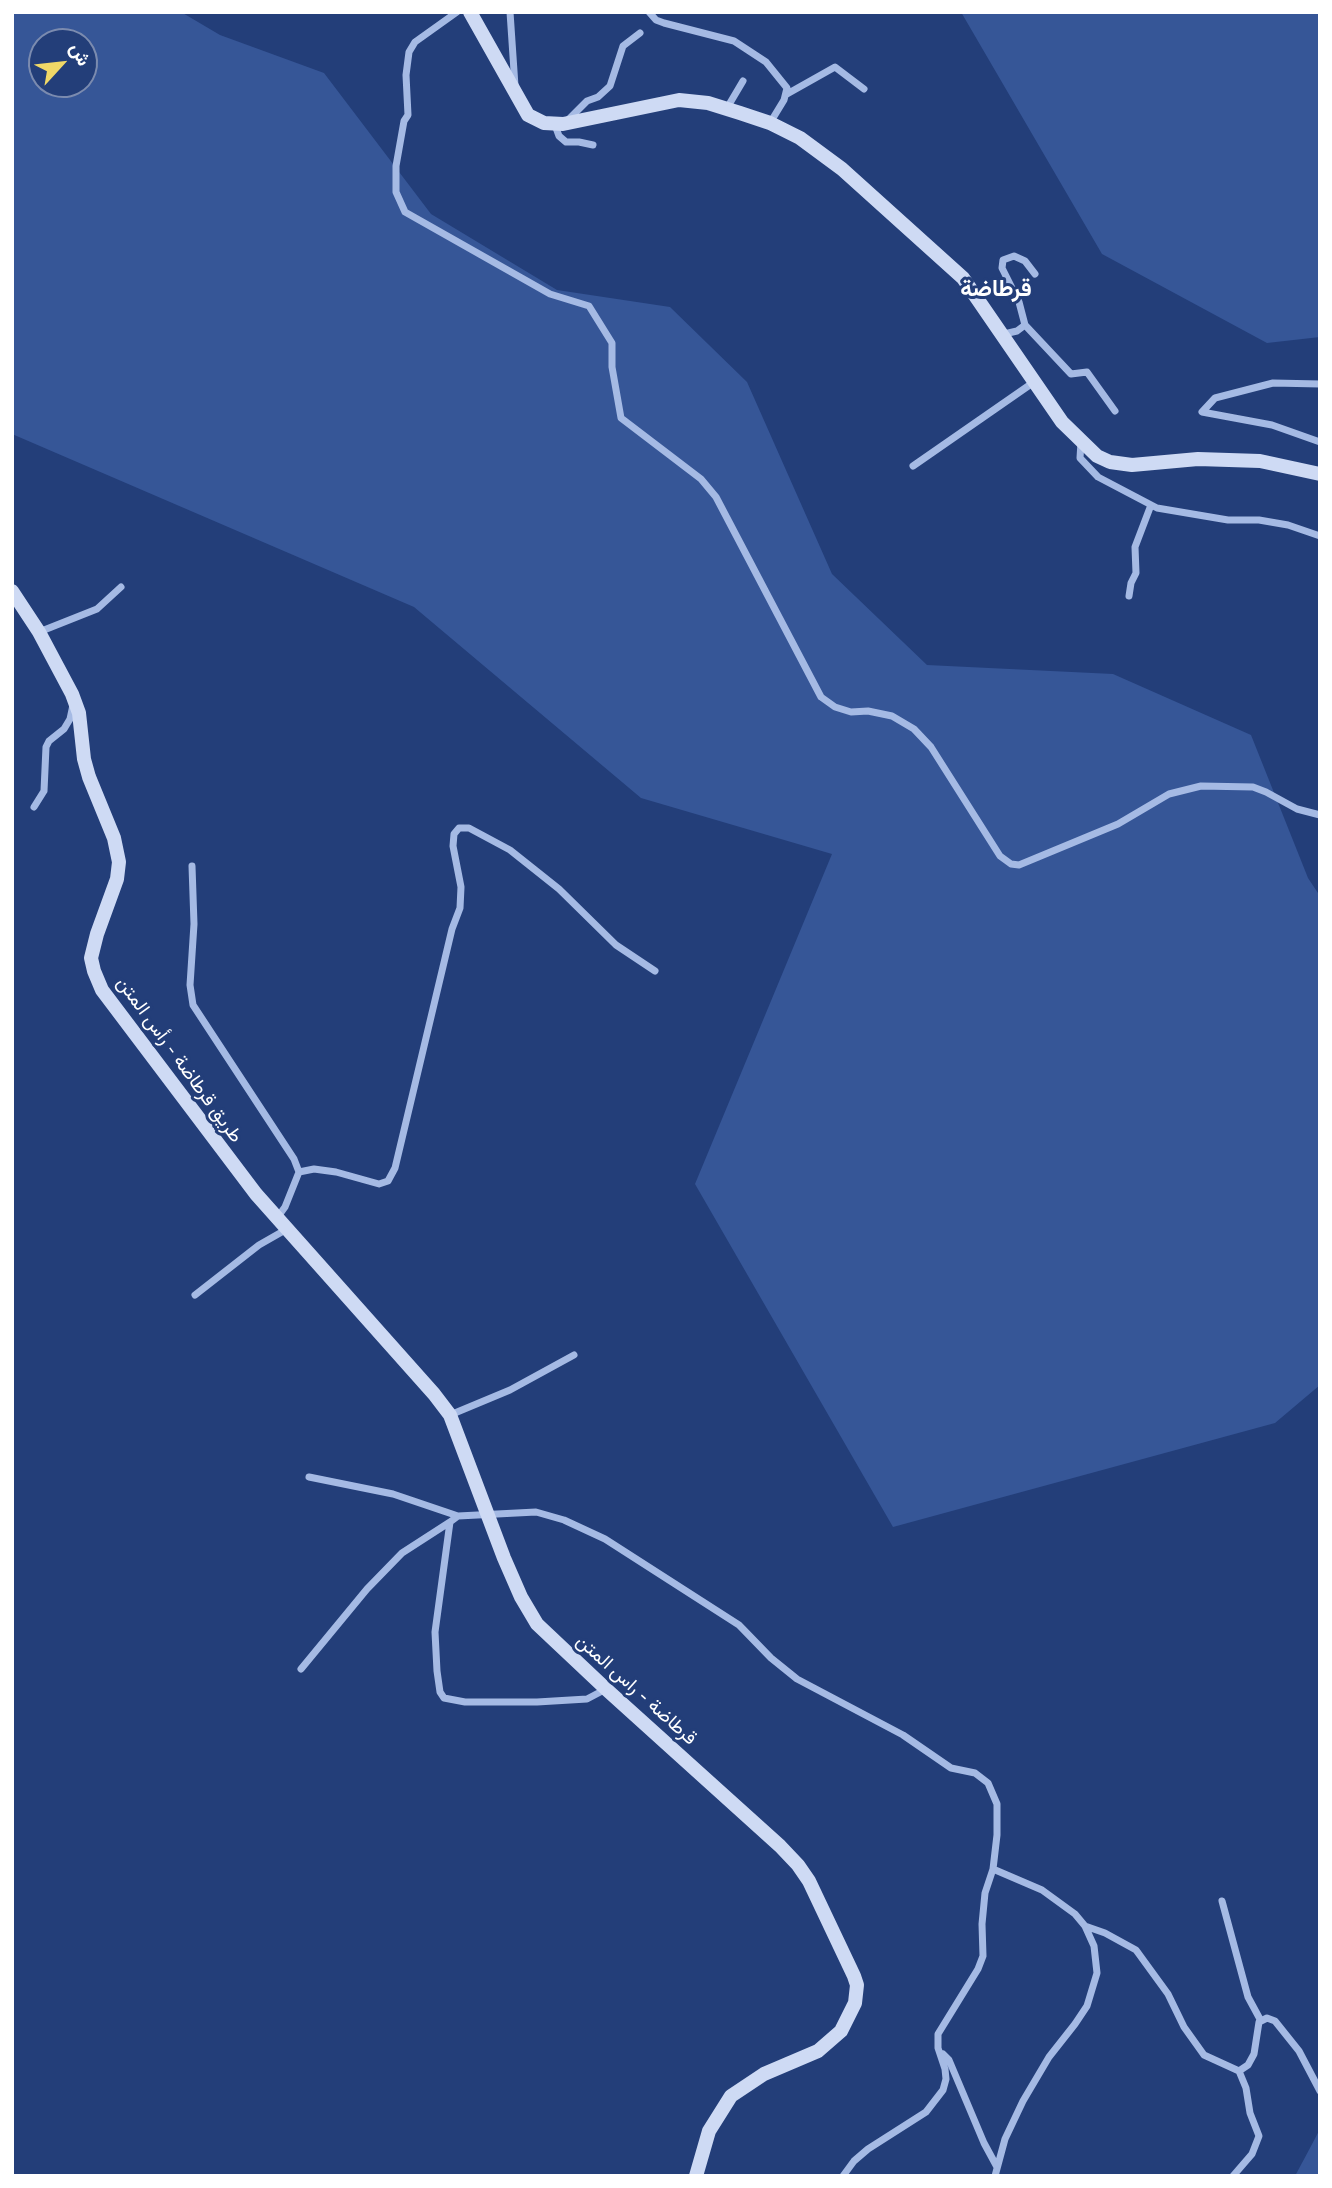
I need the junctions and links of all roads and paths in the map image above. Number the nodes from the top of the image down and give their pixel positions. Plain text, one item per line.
1 (457, 12) edge
2 (470, 12) edge
3 (510, 12) edge
4 (649, 12) edge
5 (640, 33) dead end
6 (743, 81) dead end
7 (864, 89) dead end
8 (516, 94) junction
9 (787, 94) junction
10 (727, 109) junction
11 (770, 123) junction
12 (559, 125) junction
13 (593, 145) dead end
14 (1035, 274) dead end
15 (1025, 325) junction
16 (1004, 334) junction
17 (1034, 381) junction
18 (1320, 384) edge
19 (1115, 411) dead end
20 (1081, 442) junction
21 (1320, 442) edge
22 (913, 466) dead end
23 (1320, 474) edge
24 (1151, 505) junction
25 (1320, 536) edge
26 (121, 587) dead end
27 (12, 591) edge
28 (1129, 596) dead end
29 (39, 632) junction
30 (72, 694) junction
31 (34, 807) dead end
32 (1320, 815) edge
33 (192, 866) dead end
34 (655, 971) dead end
35 (299, 1172) junction
36 (256, 1194) joint
37 (282, 1224) junction
38 (195, 1295) dead end
39 (574, 1355) dead end
40 (450, 1415) junction
41 (309, 1477) dead end
42 (458, 1516) junction
43 (488, 1516) junction
44 (450, 1522) junction
45 (301, 1669) dead end
46 (606, 1689) junction
47 (993, 1869) junction
48 (1222, 1901) dead end
49 (1085, 1926) junction
50 (1261, 2021) junction
51 (938, 2048) junction
52 (1239, 2071) junction
53 (1320, 2091) edge
54 (996, 2172) edge
55 (696, 2176) edge
56 (843, 2176) edge
57 (1233, 2176) edge

1 - 32 street
2 - 8 main road
3 - 8 street
4 - 9 street
5 - 12 street
6 - 10 street
7 - 9 street
8 - 12 main road
9 - 11 street
10 - 11 main road
10 - 12 main road
11 - 16 main road
12 - 13 street
14 - 15 street
15 - 16 street
15 - 19 street
16 - 17 main road
17 - 20 main road
17 - 22 street
18 - 21 street
20 - 23 main road
20 - 24 street
24 - 25 street
24 - 28 street
26 - 29 street
27 - 29 main road, طريق قرطاضة - رأس المتن
29 - 30 main road, طريق قرطاضة - رأس المتن
30 - 31 street
30 - 36 main road, طريق قرطاضة - رأس المتن
33 - 35 street
34 - 35 street
35 - 37 street
36 - 37 main road, قرطاضة - راس المتن
37 - 38 street
37 - 40 main road, قرطاضة - راس المتن
39 - 40 street
40 - 43 main road, قرطاضة - راس المتن
41 - 42 street
42 - 43 street
42 - 44 street
43 - 46 main road, قرطاضة - راس المتن
43 - 47 street
44 - 45 street
44 - 46 street
46 - 55 main road, قرطاضة - راس المتن
47 - 49 street
47 - 51 street
48 - 50 street
49 - 52 street
49 - 54 street
50 - 52 street
50 - 53 street
51 - 54 street
51 - 56 street
52 - 57 street

